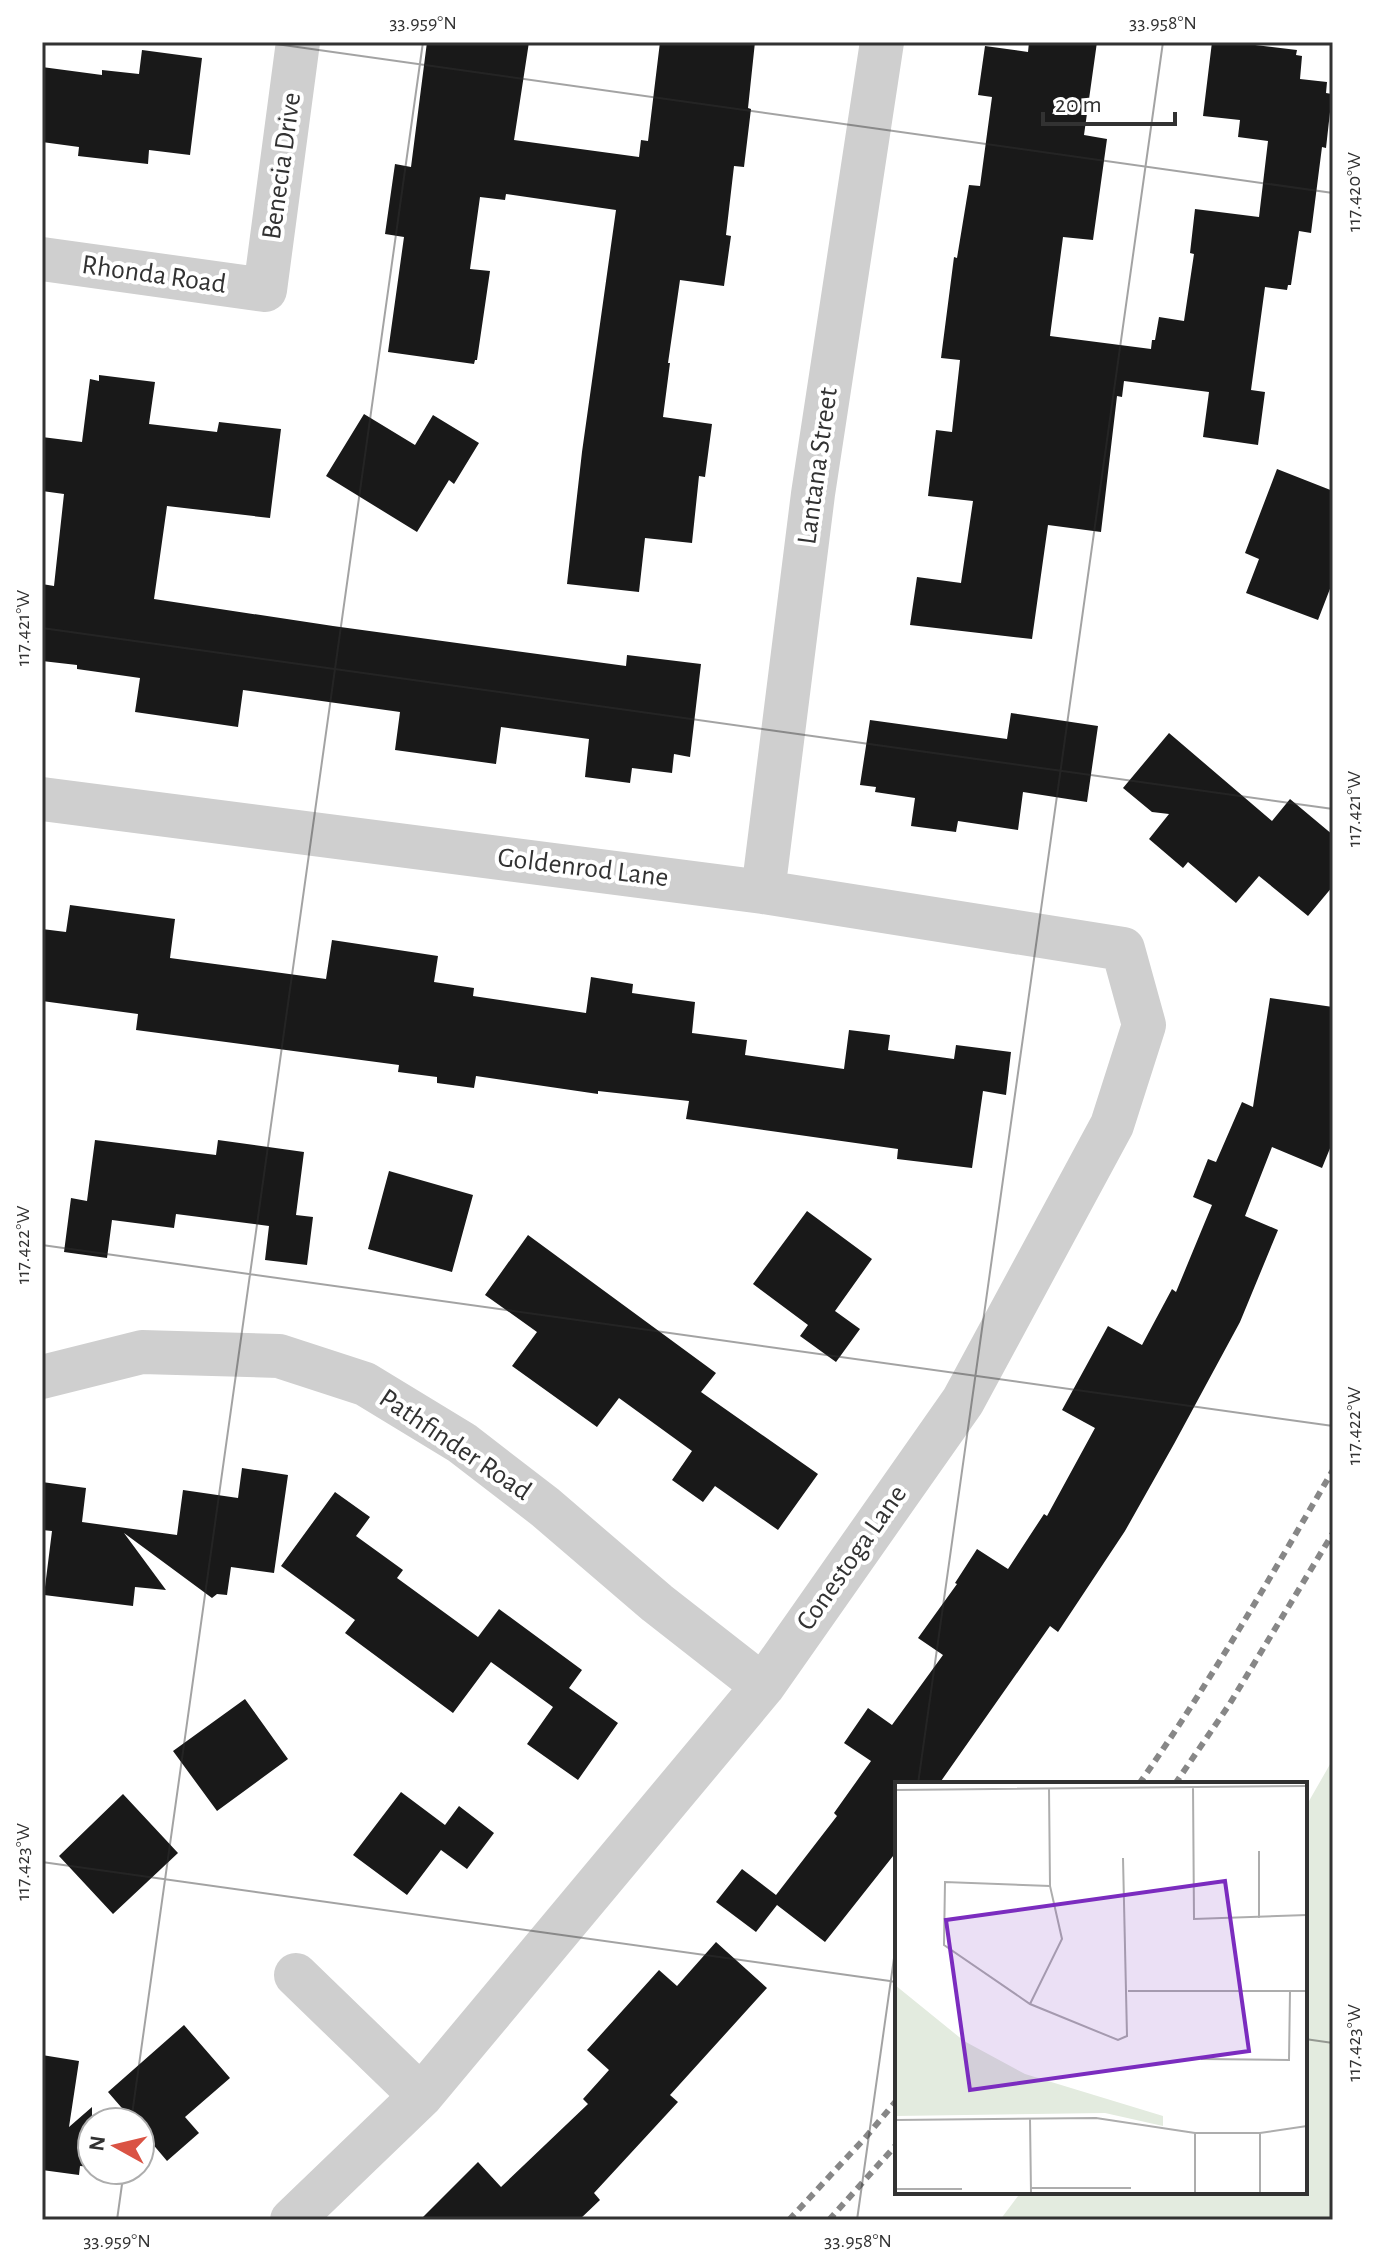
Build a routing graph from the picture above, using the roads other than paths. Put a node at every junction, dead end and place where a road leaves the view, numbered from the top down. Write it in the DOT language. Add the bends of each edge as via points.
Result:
graph roads {
  1 [pos="298,42"];
  2 [pos="882,42"];
  3 [pos="42,259"];
  4 [pos="265,290"];
  5 [pos="42,799"];
  6 [pos="763,892"];
  7 [pos="1123,949"];
  8 [pos="42,1377"];
  9 [pos="763,1686"];
  10 [pos="296,1975"];
  11 [pos="421,2096"];
  12 [pos="292,2220"];
  1 -- 4 [label="street, Benecia Drive"];
  2 -- 6 [label="street, Lantana Street" via="813,494"];
  3 -- 4 [label="street, Rhonda Road"];
  5 -- 6 [label="street, Goldenrod Lane"];
  6 -- 7 [label="street, Goldenrod Lane"];
  7 -- 9 [label="street, Conestoga Lane" via="1144,1025 1112,1125 963,1401"];
  8 -- 9 [label="street, Pathfinder Road" via="142,1352 279,1356 365,1384 462,1443"];
  9 -- 11 [label="street, Conestoga Lane"];
  10 -- 11 [label="street"];
  11 -- 12 [label="street, Conestoga Lane"];
}
